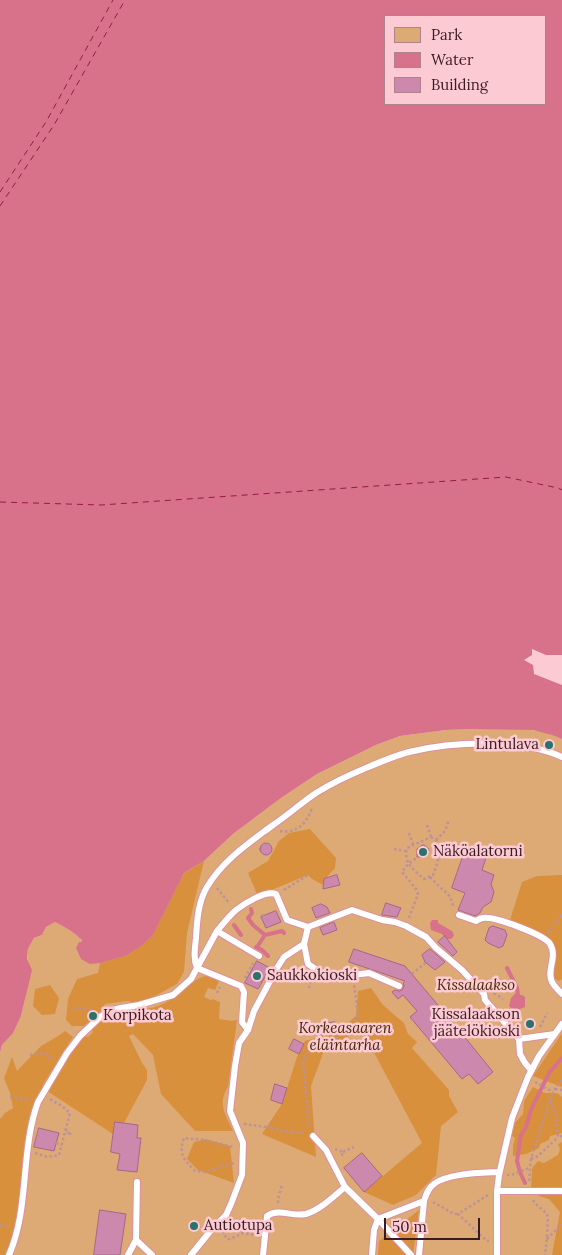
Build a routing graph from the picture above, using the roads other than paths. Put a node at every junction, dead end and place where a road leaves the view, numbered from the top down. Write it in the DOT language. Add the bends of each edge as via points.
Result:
graph roads {
  1 [pos="562,757"];
  2 [pos="459,915"];
  3 [pos="308,927"];
  4 [pos="217,932"];
  5 [pos="304,944"];
  6 [pos="258,955"];
  7 [pos="197,968"];
  8 [pos="399,986"];
  9 [pos="562,994"];
  10 [pos="562,1024"];
  11 [pos="248,1030"];
  12 [pos="555,1034"];
  13 [pos="519,1039"];
  14 [pos="532,1070"];
  15 [pos="313,1136"];
  16 [pos="499,1173"];
  17 [pos="137,1182"];
  18 [pos="345,1187"];
  19 [pos="497,1190"];
  20 [pos="562,1191"];
  21 [pos="424,1199"];
  22 [pos="378,1219"];
  23 [pos="136,1240"];
  24 [pos="9,1255"];
  25 [pos="128,1255"];
  26 [pos="152,1255"];
  27 [pos="191,1255"];
  28 [pos="263,1255"];
  29 [pos="372,1255"];
  30 [pos="411,1255"];
  31 [pos="419,1255"];
  32 [pos="497,1255"];
  1 -- 7 [label="lane" via="517,745 436,747 390,758 314,794 244,846 210,882 200,901 194,962"];
  2 -- 9 [label="lane" via="476,921 483,918 500,921 544,938 553,952 551,981"];
  3 -- 4 [label="lane" via="287,920 276,894 271,892 236,910"];
  3 -- 5 [label="lane"];
  3 -- 13 [label="lane" via="352,910 412,928 426,936 462,970"];
  4 -- 6 [label="lane"];
  4 -- 7 [label="lane"];
  5 -- 8 [label="lane" via="308,964 330,978 369,973"];
  5 -- 11 [label="lane" via="284,957 254,1011"];
  7 -- 11 [label="lane" via="241,986 244,992 242,1022"];
  7 -- 24 [label="lane" via="173,994 106,1013 80,1036 67,1053 35,1110 18,1232"];
  10 -- 12 [label="lane"];
  11 -- 27 [label="lane" via="239,1042 230,1111 243,1143 242,1175 226,1215"];
  12 -- 13 [label="lane"];
  12 -- 14 [label="lane"];
  13 -- 14 [label="lane" via="520,1054"];
  14 -- 16 [label="lane" via="512,1118"];
  15 -- 18 [label="lane" via="326,1150"];
  16 -- 19 [label="lane"];
  16 -- 21 [label="lane" via="462,1175 443,1180 433,1184"];
  17 -- 23 [label="lane"];
  18 -- 22 [label="lane"];
  18 -- 28 [label="lane" via="305,1214 279,1212 267,1216"];
  19 -- 20 [label="lane"];
  19 -- 32 [label="lane"];
  21 -- 22 [label="lane"];
  21 -- 31 [label="lane"];
  22 -- 29 [label="lane"];
  22 -- 30 [label="lane"];
  23 -- 25 [label="lane"];
  23 -- 26 [label="lane"];
}
